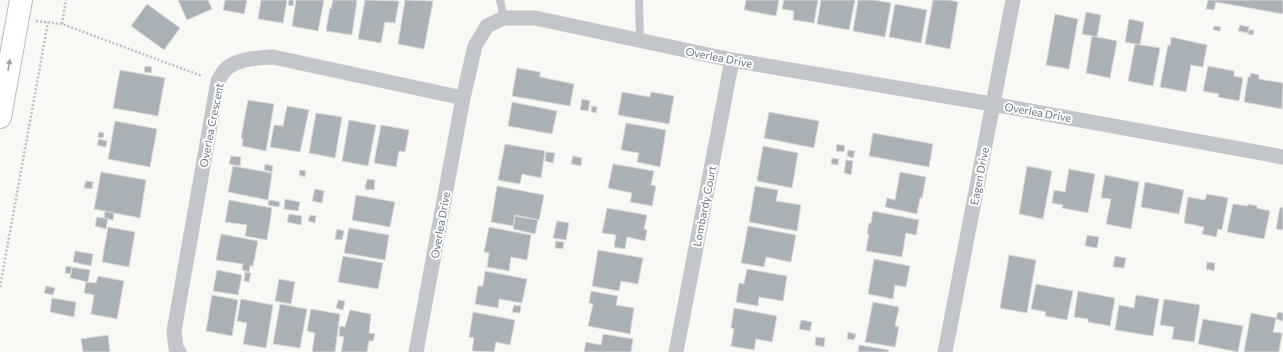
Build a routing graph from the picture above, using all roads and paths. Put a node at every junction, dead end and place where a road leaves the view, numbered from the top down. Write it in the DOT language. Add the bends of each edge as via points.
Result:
graph roads {
  1 [pos="21,0"];
  2 [pos="66,0"];
  3 [pos="500,0"];
  4 [pos="639,0"];
  5 [pos="1013,0"];
  6 [pos="504,18"];
  7 [pos="62,24"];
  8 [pos="640,41"];
  9 [pos="732,60"];
  10 [pos="218,81"];
  11 [pos="463,98"];
  12 [pos="992,104"];
  13 [pos="0,117"];
  14 [pos="1283,157"];
  15 [pos="0,287"];
  16 [pos="949,351"];
  17 [pos="179,352"];
  18 [pos="416,352"];
  19 [pos="676,352"];
  13 -- 1 [label="main road, one-way"];
  2 -- 7 [label="path"];
  3 -- 6 [label="lane"];
  4 -- 8 [label="lane"];
  5 -- 12 [label="street, Eagen Drive"];
  6 -- 8 [label="street, Overlea Drive" via="535,18"];
  6 -- 11 [label="street, Overlea Drive" via="487,26 475,46"];
  7 -- 10 [label="path"];
  7 -- 15 [label="path" via="48,22"];
  8 -- 9 [label="street, Overlea Drive"];
  9 -- 12 [label="street, Overlea Drive"];
  9 -- 19 [label="street, Lombardy Court"];
  10 -- 11 [label="street, Overlea Crescent" via="226,69 238,62 273,57"];
  10 -- 17 [label="street, Overlea Crescent" via="174,331"];
  11 -- 18 [label="street, Overlea Drive"];
  12 -- 14 [label="street, Overlea Drive"];
  12 -- 16 [label="street, Eagen Drive"];
}
